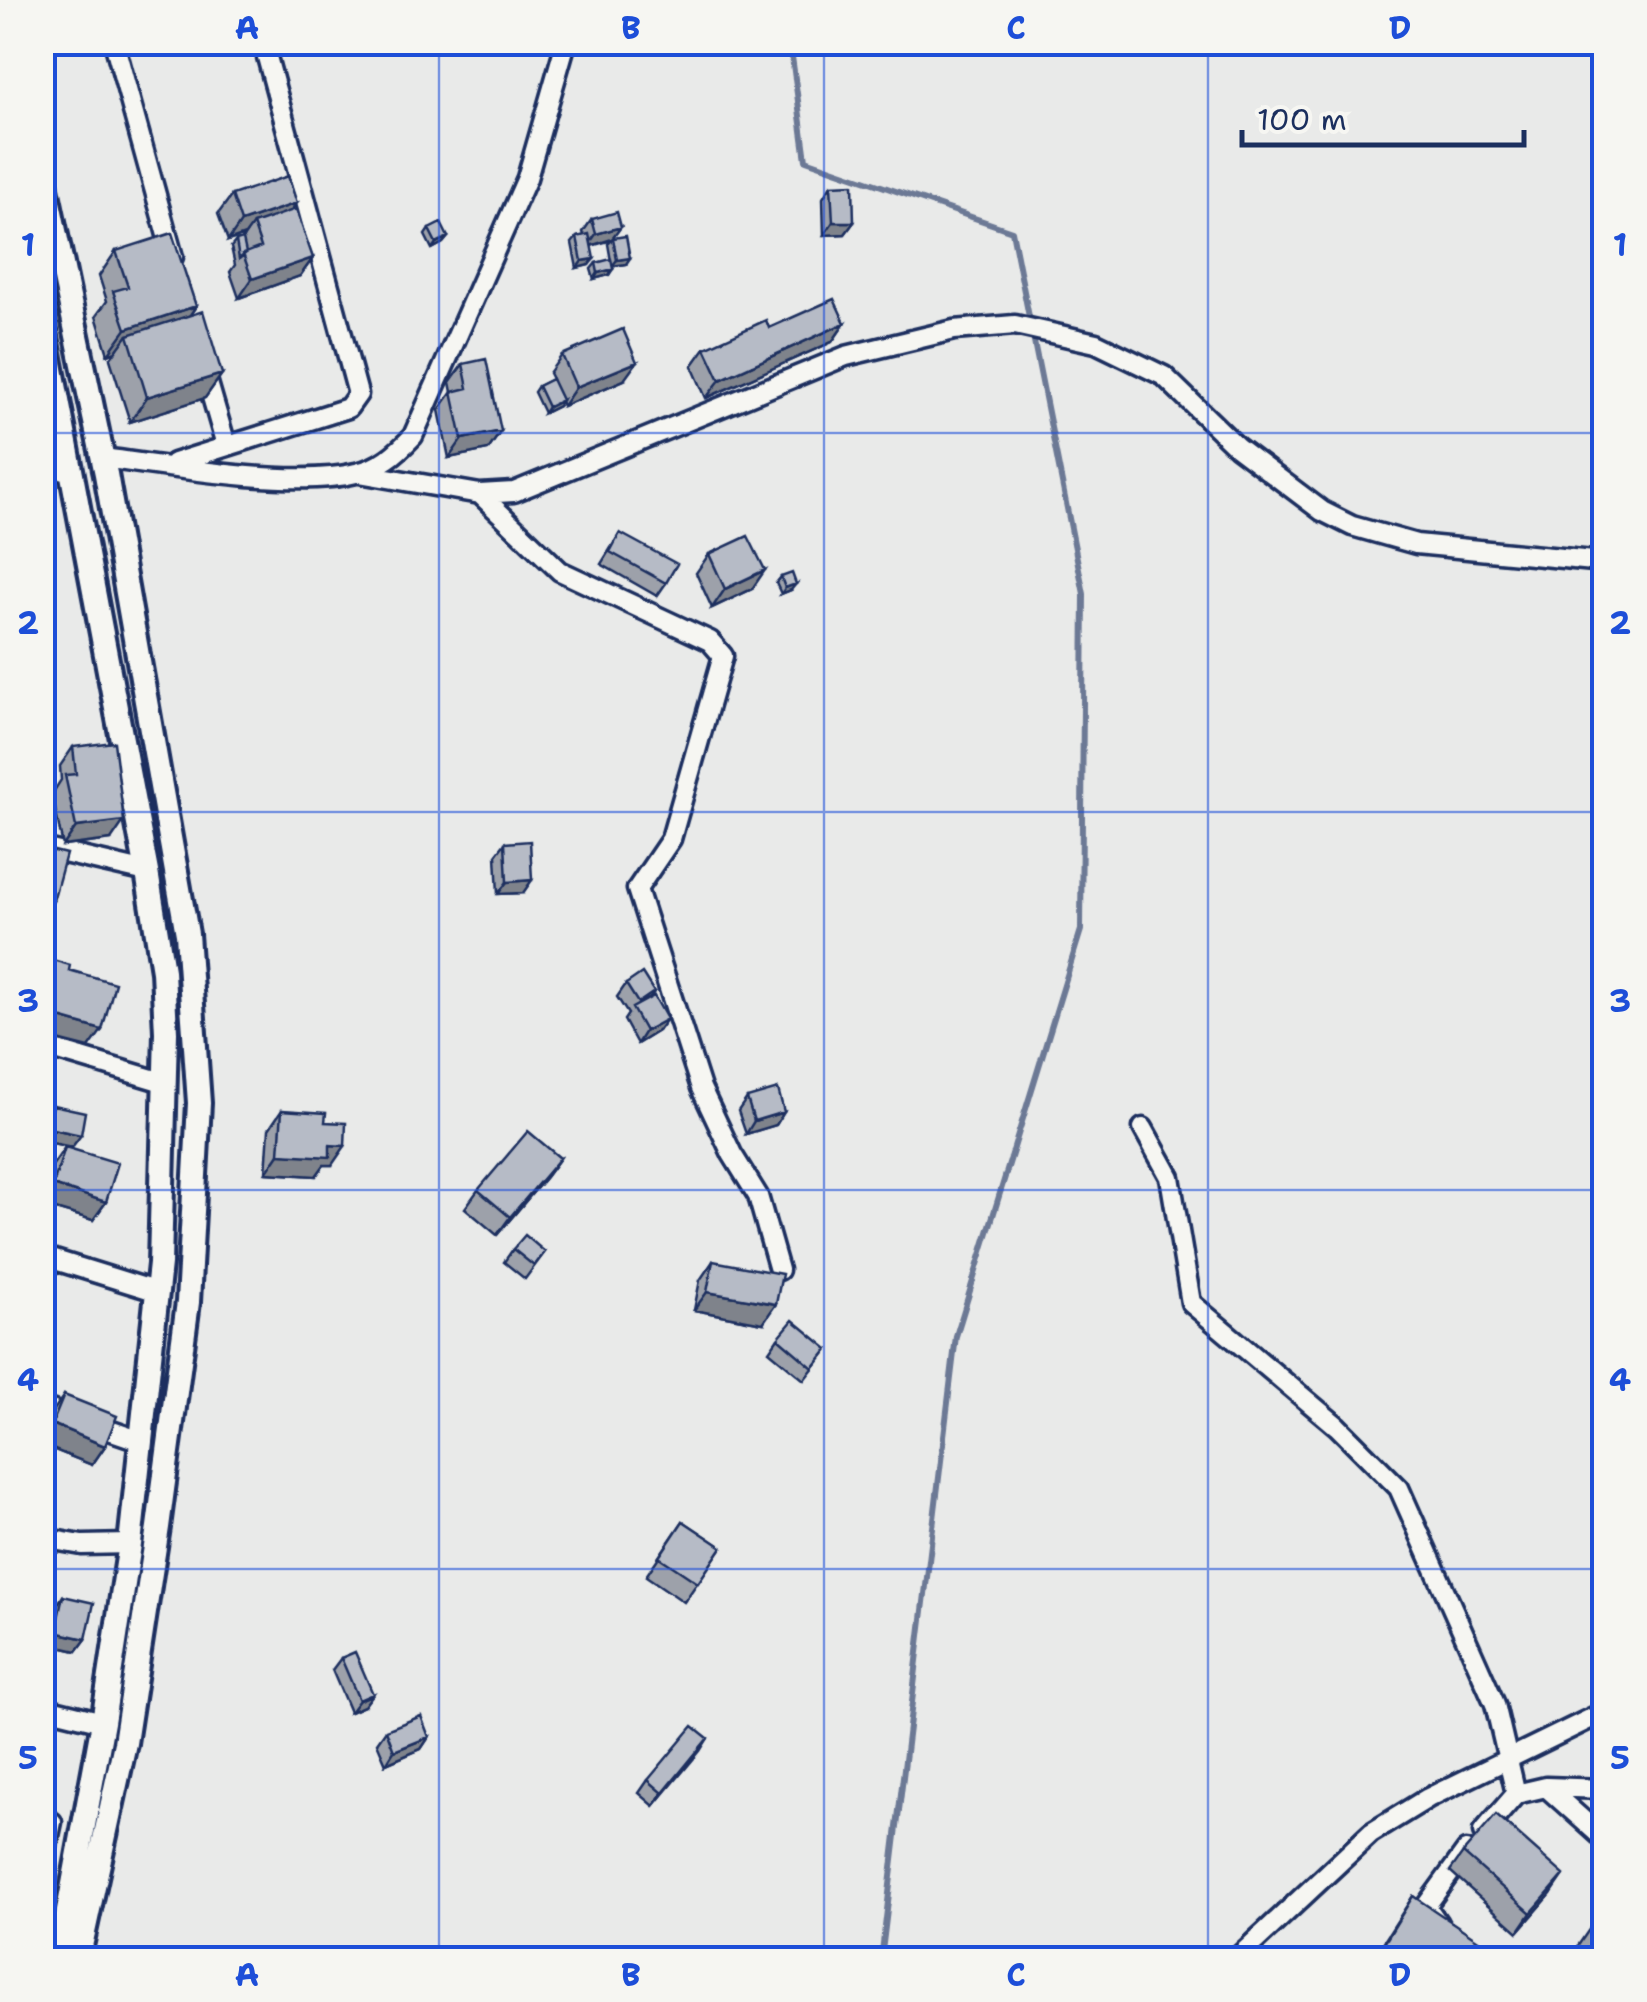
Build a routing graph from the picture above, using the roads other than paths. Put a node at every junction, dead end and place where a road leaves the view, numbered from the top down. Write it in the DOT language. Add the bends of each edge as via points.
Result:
graph roads {
  1 [pos="114,42"];
  2 [pos="263,42"];
  3 [pos="566,42"];
  4 [pos="42,169"];
  5 [pos="178,275"];
  6 [pos="42,316"];
  7 [pos="199,351"];
  8 [pos="66,441"];
  9 [pos="226,445"];
  10 [pos="103,457"];
  11 [pos="42,466"];
  12 [pos="164,466"];
  13 [pos="358,473"];
  14 [pos="74,478"];
  15 [pos="480,494"];
  16 [pos="1604,562"];
  17 [pos="42,848"];
  18 [pos="148,872"];
  19 [pos="42,1046"];
  20 [pos="166,1083"];
  21 [pos="1143,1128"];
  22 [pos="42,1256"];
  23 [pos="190,1262"];
  24 [pos="160,1264"];
  25 [pos="779,1270"];
  26 [pos="158,1296"];
  27 [pos="188,1302"];
  28 [pos="42,1407"];
  29 [pos="141,1441"];
  30 [pos="42,1538"];
  31 [pos="130,1544"];
  32 [pos="42,1708"];
  33 [pos="130,1708"];
  34 [pos="1604,1712"];
  35 [pos="103,1720"];
  36 [pos="125,1743"];
  37 [pos="1510,1759"];
  38 [pos="1546,1787"];
  39 [pos="1604,1789"];
  40 [pos="1516,1794"];
  41 [pos="47,1819"];
  42 [pos="82,1836"];
  43 [pos="1604,1839"];
  44 [pos="42,1869"];
  45 [pos="1459,1940"];
  46 [pos="59,1960"];
  47 [pos="78,1960"];
  48 [pos="1234,1960"];
  1 -- 5 [label="street"];
  2 -- 9 [label="street" via="358,394 348,408"];
  3 -- 13 [label="street" via="528,178 413,436 394,456"];
  4 -- 10 [label="main road"];
  6 -- 8 [label="main road"];
  7 -- 9 [label="street"];
  8 -- 10 [label="main road" via="82,434"];
  8 -- 14 [label="main road"];
  9 -- 12 [label="street"];
  10 -- 12 [label="street"];
  10 -- 14 [label="main road" via="89,484"];
  10 -- 23 [label="main road" via="194,991 199,1103"];
  11 -- 14 [label="street"];
  12 -- 13 [label="street" via="322,479"];
  13 -- 15 [label="street"];
  14 -- 18 [label="main road"];
  15 -- 16 [label="street" via="536,485 846,356 954,330 1014,325 1096,343 1164,376 1237,447 1352,526 1416,544"];
  15 -- 25 [label="street" via="560,571 710,642 723,656 671,840 637,888 702,1088 758,1196"];
  17 -- 18 [label="street"];
  18 -- 20 [label="main road" via="163,971"];
  19 -- 20 [label="street"];
  20 -- 24 [label="main road"];
  21 -- 37 [label="street" via="1170,1176 1188,1298 1399,1488 1466,1633"];
  22 -- 26 [label="street"];
  23 -- 24 [label="main road" via="172,1258"];
  23 -- 27 [label="main road"];
  24 -- 26 [label="main road"];
  26 -- 27 [label="main road" via="169,1304"];
  26 -- 29 [label="main road"];
  27 -- 33 [label="main road"];
  28 -- 29 [label="street"];
  29 -- 31 [label="main road"];
  30 -- 31 [label="street"];
  31 -- 35 [label="main road"];
  32 -- 35 [label="street"];
  33 -- 35 [label="main road"];
  33 -- 36 [label="main road"];
  34 -- 37 [label="street"];
  35 -- 36 [label="main road"];
  35 -- 42 [label="main road"];
  36 -- 47 [label="main road"];
  37 -- 40 [label="street"];
  37 -- 48 [label="street" via="1370,1833"];
  38 -- 39 [label="street"];
  38 -- 40 [label="street"];
  38 -- 43 [label="street"];
  40 -- 45 [label="street" via="1426,1906"];
  41 -- 42 [label="street"];
  41 -- 44 [label="street"];
  42 -- 46 [label="main road"];
}
